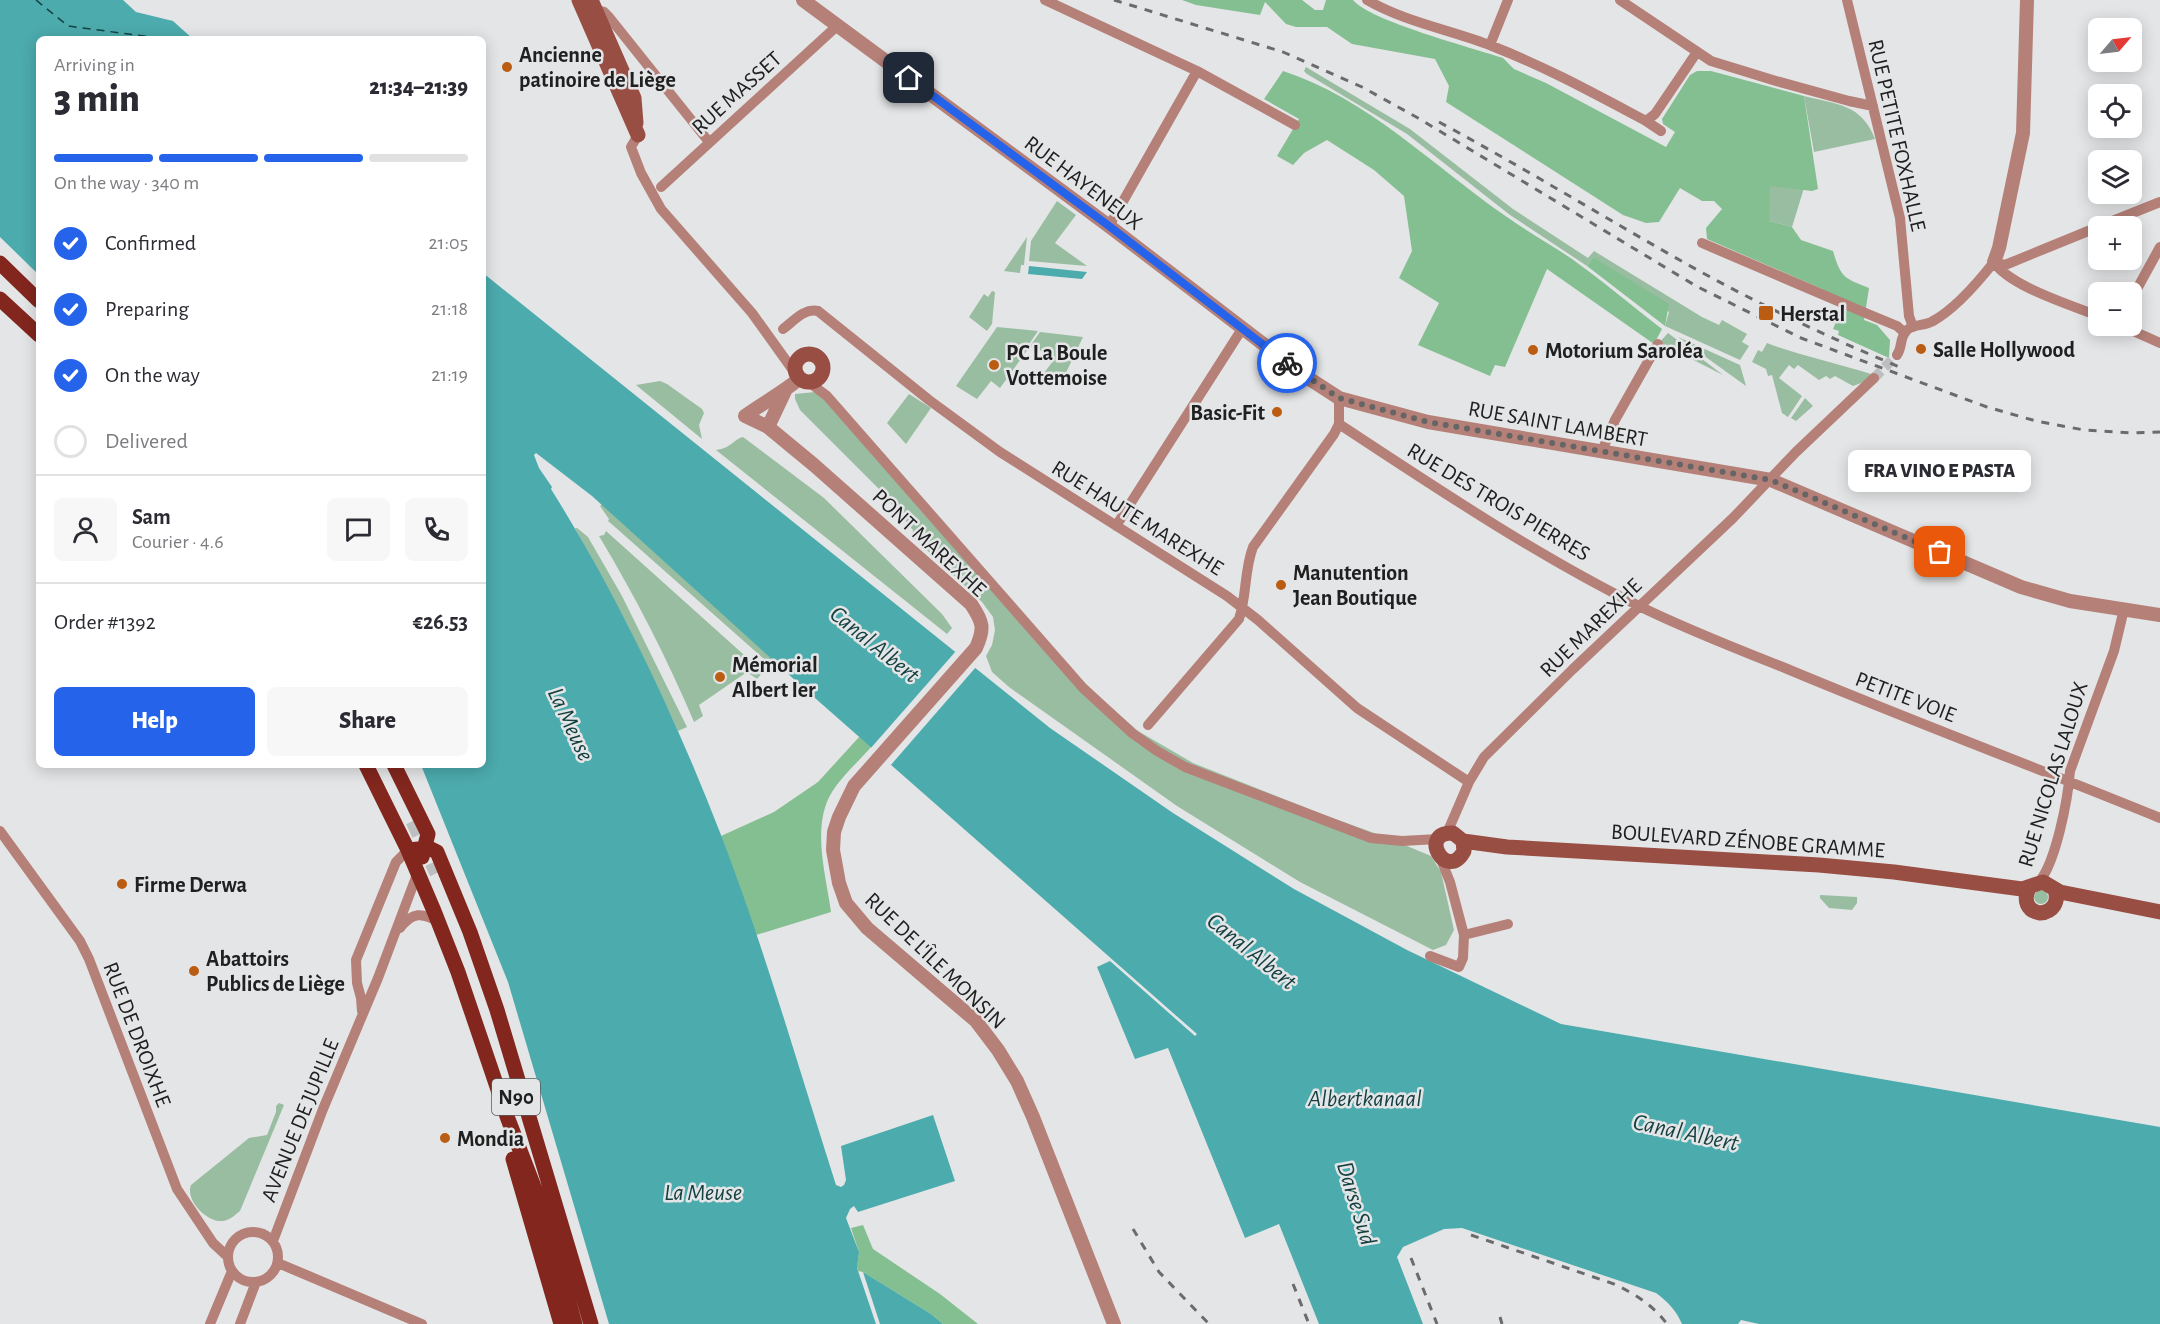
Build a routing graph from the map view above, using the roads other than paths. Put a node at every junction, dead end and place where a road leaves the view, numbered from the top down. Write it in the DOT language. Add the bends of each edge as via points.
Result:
graph roads {
  1 [pos="579,0"];
  2 [pos="803,0"];
  3 [pos="1045,0"];
  4 [pos="1367,0"];
  5 [pos="1508,0"];
  6 [pos="1620,0"];
  7 [pos="1847,0"];
  8 [pos="2028,0"];
  9 [pos="593,5"];
  10 [pos="837,26"];
  11 [pos="1490,45"];
  12 [pos="1697,52"];
  13 [pos="1197,71"];
  14 [pos="1873,106"];
  15 [pos="1646,121"];
  16 [pos="1294,125"];
  17 [pos="1661,131"];
  18 [pos="638,135"];
  19 [pos="709,142"];
  20 [pos="661,187"];
  21 [pos="2160,202"];
  22 [pos="2126,216"];
  23 [pos="1109,226"];
  24 [pos="2088,231"];
  25 [pos="1702,243"];
  26 [pos="2160,247"];
  27 [pos="1995,262"];
  28 [pos="0,263"];
  29 [pos="0,269"];
  30 [pos="2141,282"];
  31 [pos="25,287"];
  32 [pos="0,288"];
  33 [pos="36,298"];
  34 [pos="0,299"];
  35 [pos="2088,312"];
  36 [pos="36,320"];
  37 [pos="1909,325"];
  38 [pos="783,329"];
  39 [pos="1242,329"];
  40 [pos="36,332"];
  41 [pos="2142,335"];
  42 [pos="2160,343"];
  43 [pos="1658,344"];
  44 [pos="1899,352"];
  45 [pos="801,378"];
  46 [pos="1874,378"];
  47 [pos="785,391"];
  48 [pos="1339,398"];
  49 [pos="1339,424"];
  50 [pos="768,427"];
  51 [pos="1602,452"];
  52 [pos="1771,480"];
  53 [pos="1116,526"];
  54 [pos="1640,606"];
  55 [pos="1243,608"];
  56 [pos="2124,609"];
  57 [pos="2160,615"];
  58 [pos="1148,724"];
  59 [pos="877,760"];
  60 [pos="367,768"];
  61 [pos="379,768"];
  62 [pos="386,768"];
  63 [pos="395,768"];
  64 [pos="2069,780"];
  65 [pos="1469,782"];
  66 [pos="2160,818"];
  67 [pos="0,831"];
  68 [pos="1452,837"];
  69 [pos="424,848"];
  70 [pos="408,850"];
  71 [pos="1447,859"];
  72 [pos="428,874"];
  73 [pos="2034,885"];
  74 [pos="2055,890"];
  75 [pos="2160,912"];
  76 [pos="439,922"];
  77 [pos="1508,924"];
  78 [pos="1464,935"];
  79 [pos="393,939"];
  80 [pos="1430,956"];
  81 [pos="362,1015"];
  82 [pos="484,1054"];
  83 [pos="541,1205"];
  84 [pos="273,1241"];
  85 [pos="227,1256"];
  86 [pos="278,1263"];
  87 [pos="232,1271"];
  88 [pos="256,1282"];
  89 [pos="210,1324"];
  90 [pos="240,1324"];
  91 [pos="422,1324"];
  92 [pos="561,1324"];
  93 [pos="575,1324"];
  94 [pos="585,1324"];
  95 [pos="591,1324"];
  96 [pos="1114,1324"];
  1 -- 18 [label="main road"];
  2 -- 10 [label="street, RUE HAYENEUX"];
  3 -- 13 [label="street"];
  4 -- 11 [label="street" via="1384,10"];
  5 -- 11 [label="street"];
  6 -- 12 [label="street"];
  7 -- 14 [label="street, RUE PETITE FOXHALLE"];
  8 -- 27 [label="street" via="2023,133"];
  9 -- 18 [label="main road" via="634,99"];
  9 -- 19 [label="street" via="609,17"];
  10 -- 19 [label="street, RUE MASSET"];
  10 -- 23 [label="street, RUE HAYENEUX"];
  11 -- 15 [label="street" via="1543,67"];
  12 -- 14 [label="street" via="1728,67"];
  12 -- 15 [label="street" via="1655,114"];
  13 -- 16 [label="street"];
  13 -- 23 [label="street"];
  14 -- 37 [label="street, RUE PETITE FOXHALLE" via="1900,218"];
  15 -- 17 [label="street"];
  18 -- 45 [label="street" via="631,147 662,209"];
  19 -- 20 [label="street, RUE MASSET"];
  21 -- 22 [label="street"];
  23 -- 39 [label="street, RUE HAYENEUX"];
  24 -- 27 [label="street" via="2005,265"];
  25 -- 37 [label="street" via="1897,326"];
  26 -- 30 [label="street"];
  27 -- 35 [label="street" via="2014,281"];
  27 -- 37 [label="street" via="1933,322"];
  28 -- 31 [label="main road"];
  29 -- 31 [label="main road"];
  31 -- 33 [label="main road"];
  32 -- 36 [label="main road"];
  34 -- 40 [label="main road"];
  37 -- 44 [label="street, RUE PETITE FOXHALLE"];
  38 -- 53 [label="street, RUE HAUTE MAREXHE" via="802,313 818,311 1000,452"];
  39 -- 48 [label="street, RUE HAYENEUX"];
  39 -- 53 [label="street"];
  41 -- 42 [label="street"];
  43 -- 51 [label="street" via="1614,420"];
  45 -- 47 [label="street"];
  45 -- 68 [label="street" via="827,396 1083,688 1132,733 1185,767 1371,838 1402,841"];
  46 -- 52 [label="street, RUE MAREXHE"];
  47 -- 50 [label="street"];
  47 -- 50 [label="street, PONT MAREXHE" via="745,416"];
  48 -- 49 [label="street"];
  48 -- 51 [label="street, RUE SAINT LAMBERT" via="1428,422"];
  49 -- 54 [label="street, RUE DES TROIS PIERRES" via="1503,531"];
  49 -- 55 [label="street" via="1254,547"];
  50 -- 59 [label="street, PONT MAREXHE" via="971,604 980,618 981,637 974,651"];
  51 -- 52 [label="street, RUE SAINT LAMBERT"];
  52 -- 54 [label="street, RUE MAREXHE"];
  52 -- 56 [label="street, RUE SAINT LAMBERT" via="2021,587 2070,601"];
  53 -- 55 [label="street, RUE HAUTE MAREXHE"];
  54 -- 64 [label="street, PETITE VOIE" via="1881,708"];
  54 -- 65 [label="street, RUE MAREXHE" via="1484,757"];
  55 -- 58 [label="street" via="1239,619"];
  55 -- 65 [label="street, RUE HAUTE MAREXHE" via="1357,708"];
  56 -- 57 [label="street, RUE SAINT LAMBERT"];
  56 -- 64 [label="street, RUE NICOLAS LALOUX" via="2114,651"];
  59 -- 96 [label="street, RUE DE L'ÎLE MONSIN" via="854,786 834,832 833,850 846,903 867,928 975,1021 998,1050 1033,1117"];
  60 -- 70 [label="main road"];
  61 -- 62 [label="main road" via="410,823"];
  63 -- 69 [label="main road" via="426,830"];
  64 -- 66 [label="street, PETITE VOIE"];
  64 -- 73 [label="street, RUE NICOLAS LALOUX" via="2054,849 2046,871"];
  65 -- 68 [label="street, RUE MAREXHE" via="1455,817"];
  67 -- 85 [label="street, RUE DE DROIXHE" via="80,941 177,1189 213,1243"];
  68 -- 71 [label="main road" via="1436,848"];
  68 -- 71 [label="main road" via="1465,846 1462,855"];
  68 -- 73 [label="main road, BOULEVARD ZÉNOBE GRAMME" via="1507,847 1819,865 2022,889"];
  69 -- 70 [label="main road"];
  69 -- 72 [label="main road"];
  69 -- 95 [label="main road, N90" via="437,852 480,961"];
  70 -- 72 [label="main road"];
  70 -- 81 [label="street, AVENUE DE JUPILLE" via="396,862 356,960"];
  71 -- 78 [label="street"];
  72 -- 76 [label="main road"];
  72 -- 79 [label="street, AVENUE DE JUPILLE"];
  72 -- 83 [label="main road, N90" via="475,992"];
  72 -- 94 [label="main road, N90" via="481,987"];
  73 -- 74 [label="main road, BOULEVARD ZÉNOBE GRAMME" via="2049,884"];
  73 -- 74 [label="main road" via="2025,896 2031,910 2040,913 2052,909"];
  74 -- 75 [label="main road, BOULEVARD ZÉNOBE GRAMME"];
  76 -- 79 [label="street, AVENUE DE JUPILLE" via="411,916"];
  76 -- 82 [label="main road"];
  77 -- 78 [label="street"];
  78 -- 80 [label="street" via="1459,967"];
  79 -- 81 [label="street, AVENUE DE JUPILLE"];
  81 -- 84 [label="street, AVENUE DE JUPILLE"];
  82 -- 83 [label="main road"];
  82 -- 92 [label="main road, N90"];
  83 -- 93 [label="main road, N90"];
  84 -- 85 [label="street" via="261,1232 245,1232 232,1241"];
  84 -- 86 [label="street"];
  85 -- 87 [label="street"];
  86 -- 88 [label="street" via="270,1276"];
  86 -- 91 [label="street"];
  87 -- 88 [label="street" via="242,1280"];
  87 -- 89 [label="street"];
  88 -- 90 [label="street"];
}
